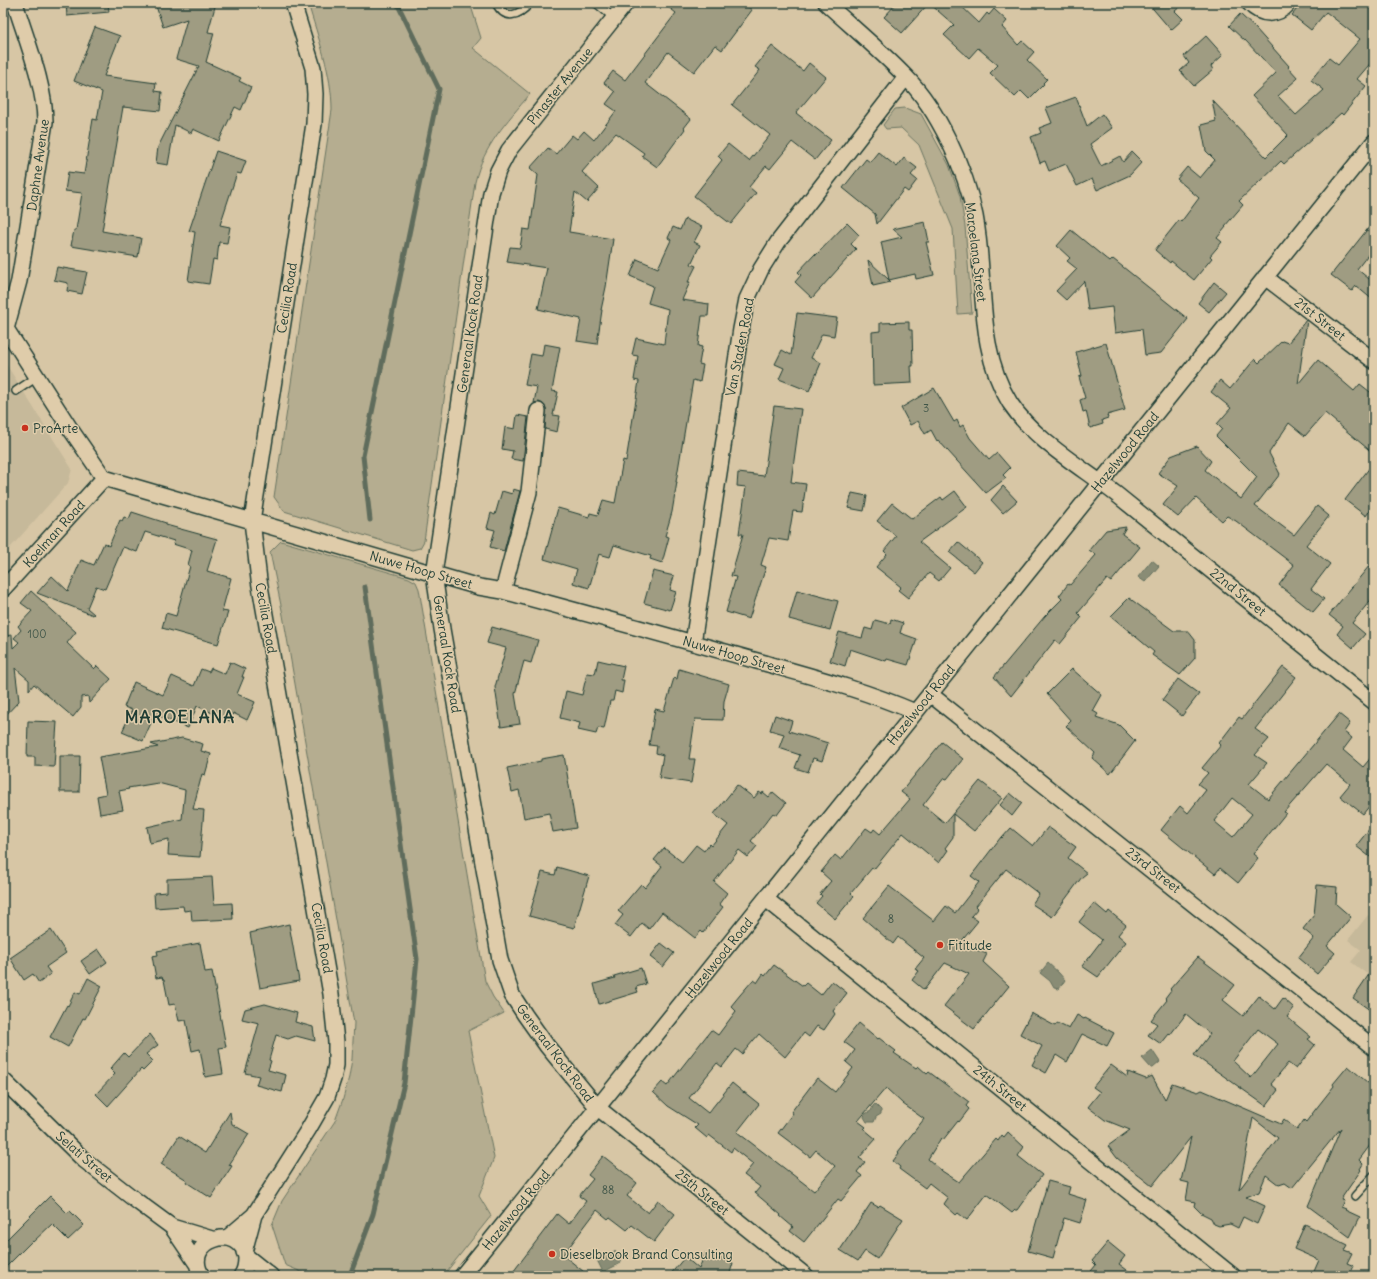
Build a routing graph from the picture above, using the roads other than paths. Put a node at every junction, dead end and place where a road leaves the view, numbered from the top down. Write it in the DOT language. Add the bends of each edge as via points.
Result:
graph roads {
  1 [pos="15,3"];
  2 [pos="293,3"];
  3 [pos="496,3"];
  4 [pos="530,3"];
  5 [pos="596,3"];
  6 [pos="626,3"];
  7 [pos="826,3"];
  8 [pos="1249,3"];
  9 [pos="1289,3"];
  10 [pos="614,18"];
  11 [pos="906,77"];
  12 [pos="1374,142"];
  13 [pos="498,171"];
  14 [pos="1265,277"];
  15 [pos="5,327"];
  16 [pos="1374,361"];
  17 [pos="37,377"];
  18 [pos="16,391"];
  19 [pos="538,410"];
  20 [pos="104,478"];
  21 [pos="1101,482"];
  22 [pos="252,522"];
  23 [pos="434,574"];
  24 [pos="3,589"];
  25 [pos="503,592"];
  26 [pos="693,642"];
  27 [pos="930,694"];
  28 [pos="1374,702"];
  29 [pos="915,712"];
  30 [pos="766,899"];
  31 [pos="1374,1048"];
  32 [pos="3,1080"];
  33 [pos="598,1108"];
  34 [pos="1374,1175"];
  35 [pos="1355,1196"];
  36 [pos="254,1215"];
  37 [pos="172,1227"];
  38 [pos="220,1239"];
  39 [pos="245,1254"];
  40 [pos="199,1272"];
  41 [pos="467,1273"];
  42 [pos="241,1276"];
  43 [pos="271,1276"];
  44 [pos="806,1276"];
  45 [pos="1233,1276"];
  1 -- 15 [label="street, Daphne Avenue" via="41,87 45,122 19,281"];
  2 -- 22 [label="street, Cecilia Road" via="313,68 316,94 314,124"];
  3 -- 4 [label="lane" via="499,9 509,15 520,13"];
  5 -- 10 [label="lane"];
  6 -- 10 [label="street, Pinaster Avenue"];
  7 -- 11 [label="street, Maroelana Street"];
  8 -- 9 [label="street" via="1259,11 1271,14 1281,11"];
  10 -- 13 [label="street, Pinaster Avenue" via="509,150"];
  11 -- 21 [label="street, Maroelana Street" via="931,109 966,182 975,217 988,338 1000,383 1023,421"];
  11 -- 26 [label="street, Van Staden Road" via="778,242 747,299"];
  12 -- 14 [label="street, Hazelwood Road"];
  13 -- 23 [label="street, Generaal Kock Road" via="491,193"];
  14 -- 16 [label="street, 21st Street"];
  14 -- 21 [label="street, Hazelwood Road"];
  15 -- 17 [label="street"];
  17 -- 18 [label="lane"];
  17 -- 20 [label="street"];
  19 -- 25 [label="street" via="529,492"];
  20 -- 22 [label="street, Nuwe Hoop Street"];
  20 -- 24 [label="street, Koelman Road"];
  21 -- 27 [label="street, Hazelwood Road"];
  21 -- 28 [label="street, 22nd Street"];
  22 -- 23 [label="street, Nuwe Hoop Street"];
  22 -- 36 [label="street, Cecilia Road" via="259,580 331,994 336,1042 336,1065 327,1097"];
  23 -- 25 [label="street, Nuwe Hoop Street"];
  23 -- 33 [label="street, Generaal Kock Road" via="500,960 512,995 524,1015"];
  25 -- 26 [label="street, Nuwe Hoop Street"];
  26 -- 29 [label="street, Nuwe Hoop Street" via="844,686"];
  27 -- 29 [label="street, Hazelwood Road"];
  27 -- 31 [label="street, 23rd Street"];
  29 -- 30 [label="street, Hazelwood Road"];
  30 -- 33 [label="street, Hazelwood Road"];
  30 -- 45 [label="street, 24th Street"];
  32 -- 37 [label="street, Selati Street" via="84,1160"];
  33 -- 41 [label="street, Hazelwood Road"];
  33 -- 44 [label="street, 25th Street"];
  34 -- 35 [label="lane"];
  36 -- 38 [label="street, Cecilia Road"];
  36 -- 39 [label="street, Cecilia Road"];
  37 -- 38 [label="street, Selati Street"];
  37 -- 40 [label="street, Selati Street"];
  38 -- 39 [label="street, Selati Street" via="234,1241"];
  38 -- 40 [label="street, Cecilia Road" via="206,1244 201,1250 198,1256"];
  39 -- 42 [label="street, Cecilia Road" via="246,1265"];
  39 -- 43 [label="street"];
}
